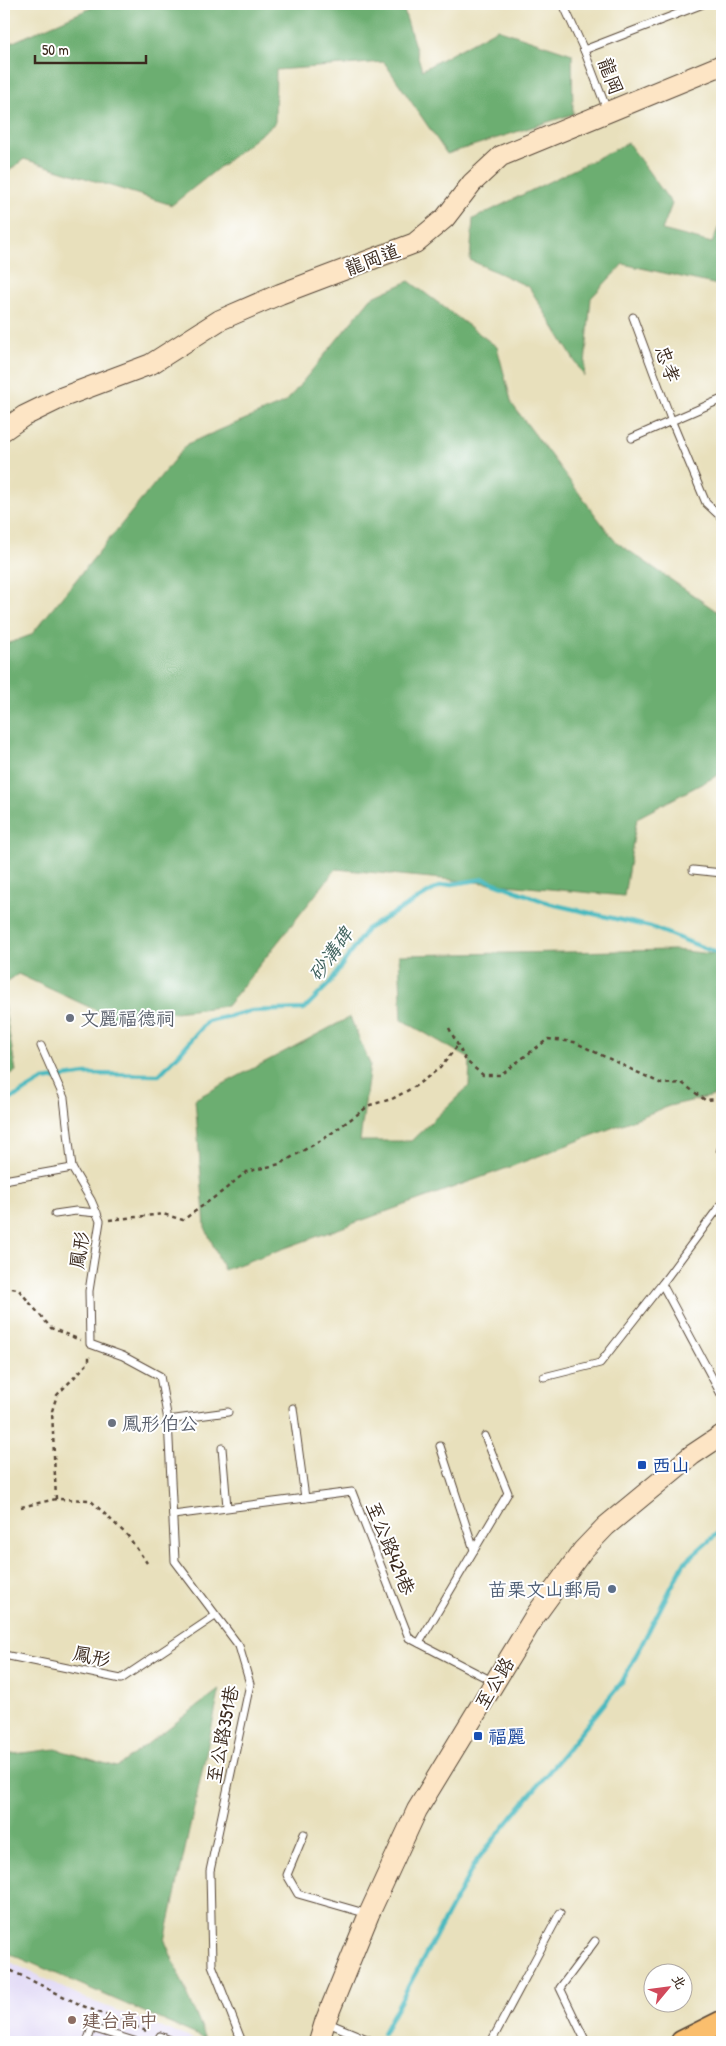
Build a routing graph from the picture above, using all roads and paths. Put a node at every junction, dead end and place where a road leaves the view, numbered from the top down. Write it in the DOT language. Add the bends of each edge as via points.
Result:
graph roads {
  1 [pos="563,4"];
  2 [pos="703,4"];
  3 [pos="584,50"];
  4 [pos="722,65"];
  5 [pos="608,113"];
  6 [pos="633,317"];
  7 [pos="722,399"];
  8 [pos="672,422"];
  9 [pos="4,430"];
  10 [pos="632,438"];
  11 [pos="722,518"];
  12 [pos="693,870"];
  13 [pos="722,873"];
  14 [pos="449,1028"];
  15 [pos="458,1045"];
  16 [pos="41,1046"];
  17 [pos="722,1099"];
  18 [pos="722,1132"];
  19 [pos="722,1156"];
  20 [pos="72,1168"];
  21 [pos="4,1180"];
  22 [pos="722,1202"];
  23 [pos="97,1213"];
  24 [pos="55,1214"];
  25 [pos="100,1221"];
  26 [pos="662,1284"];
  27 [pos="4,1287"];
  28 [pos="90,1344"];
  29 [pos="544,1377"];
  30 [pos="722,1396"];
  31 [pos="293,1408"];
  32 [pos="228,1412"];
  33 [pos="168,1420"];
  34 [pos="722,1435"];
  35 [pos="486,1436"];
  36 [pos="440,1446"];
  37 [pos="222,1448"];
  38 [pos="305,1498"];
  39 [pos="56,1499"];
  40 [pos="21,1507"];
  41 [pos="227,1507"];
  42 [pos="173,1515"];
  43 [pos="474,1550"];
  44 [pos="147,1563"];
  45 [pos="215,1616"];
  46 [pos="419,1643"];
  47 [pos="4,1655"];
  48 [pos="494,1682"];
  49 [pos="304,1834"];
  50 [pos="560,1913"];
  51 [pos="368,1914"];
  52 [pos="595,1941"];
  53 [pos="4,1967"];
  54 [pos="325,2022"];
  55 [pos="722,2022"];
  56 [pos="159,2039"];
  57 [pos="87,2042"];
  58 [pos="137,2042"];
  59 [pos="175,2042"];
  60 [pos="242,2042"];
  61 [pos="319,2042"];
  62 [pos="374,2042"];
  63 [pos="491,2042"];
  64 [pos="586,2042"];
  65 [pos="682,2042"];
  1 -- 3 [label="lane, 龍岡"];
  2 -- 3 [label="lane, 龍岡"];
  3 -- 5 [label="lane, 龍岡"];
  4 -- 5 [label="street, 龍岡道"];
  5 -- 9 [label="street, 龍岡道" via="501,156 472,183 445,218 415,243 220,320 151,364 63,397"];
  6 -- 8 [label="lane, 忠孝"];
  7 -- 8 [label="lane"];
  8 -- 10 [label="lane"];
  8 -- 11 [label="lane, 忠孝" via="706,503"];
  12 -- 13 [label="lane"];
  14 -- 15 [label="path"];
  15 -- 17 [label="path" via="466,1061 483,1075 500,1075 548,1039 574,1042 662,1084 682,1083 705,1100"];
  15 -- 25 [label="path" via="440,1068 414,1087 392,1099 370,1105 325,1138 280,1164 246,1172 183,1220 163,1214"];
  16 -- 20 [label="lane, 鳳形" via="64,1098"];
  18 -- 19 [label="path" via="717,1151"];
  20 -- 21 [label="lane"];
  20 -- 23 [label="lane, 鳳形"];
  22 -- 26 [label="lane"];
  23 -- 24 [label="lane"];
  23 -- 25 [label="lane, 鳳形"];
  25 -- 28 [label="lane, 鳳形" via="89,1291"];
  26 -- 29 [label="lane" via="600,1363"];
  26 -- 30 [label="lane"];
  27 -- 28 [label="path" via="18,1289 51,1328"];
  28 -- 33 [label="lane, 至公路351巷" via="123,1356 160,1376"];
  28 -- 39 [label="path" via="89,1362 56,1395 52,1411"];
  31 -- 38 [label="lane"];
  32 -- 33 [label="lane"];
  33 -- 42 [label="lane, 至公路351巷"];
  34 -- 48 [label="street, 至公路" via="692,1455 606,1526 583,1550 535,1616"];
  35 -- 43 [label="lane" via="508,1493"];
  36 -- 43 [label="lane"];
  37 -- 41 [label="lane"];
  38 -- 41 [label="lane, 至公路429巷"];
  38 -- 46 [label="lane, 至公路429巷" via="352,1492 409,1638"];
  39 -- 40 [label="path"];
  39 -- 44 [label="path" via="90,1500 128,1536"];
  41 -- 42 [label="lane, 至公路429巷"];
  42 -- 45 [label="lane, 至公路351巷" via="175,1560"];
  43 -- 46 [label="lane"];
  45 -- 47 [label="lane, 鳳形" via="121,1679"];
  45 -- 60 [label="lane, 至公路351巷" via="239,1646 250,1684 210,1871 212,1965"];
  46 -- 48 [label="lane, 至公路429巷"];
  48 -- 51 [label="street, 至公路" via="417,1810"];
  49 -- 51 [label="lane" via="288,1875 298,1894"];
  50 -- 63 [label="lane"];
  51 -- 54 [label="street, 至公路"];
  52 -- 64 [label="lane" via="560,1988"];
  53 -- 56 [label="path"];
  54 -- 61 [label="street, 至公路"];
  54 -- 62 [label="lane"];
  55 -- 65 [label="main road"];
  56 -- 59 [label="lane"];
  57 -- 58 [label="lane" via="92,2028"];
}
